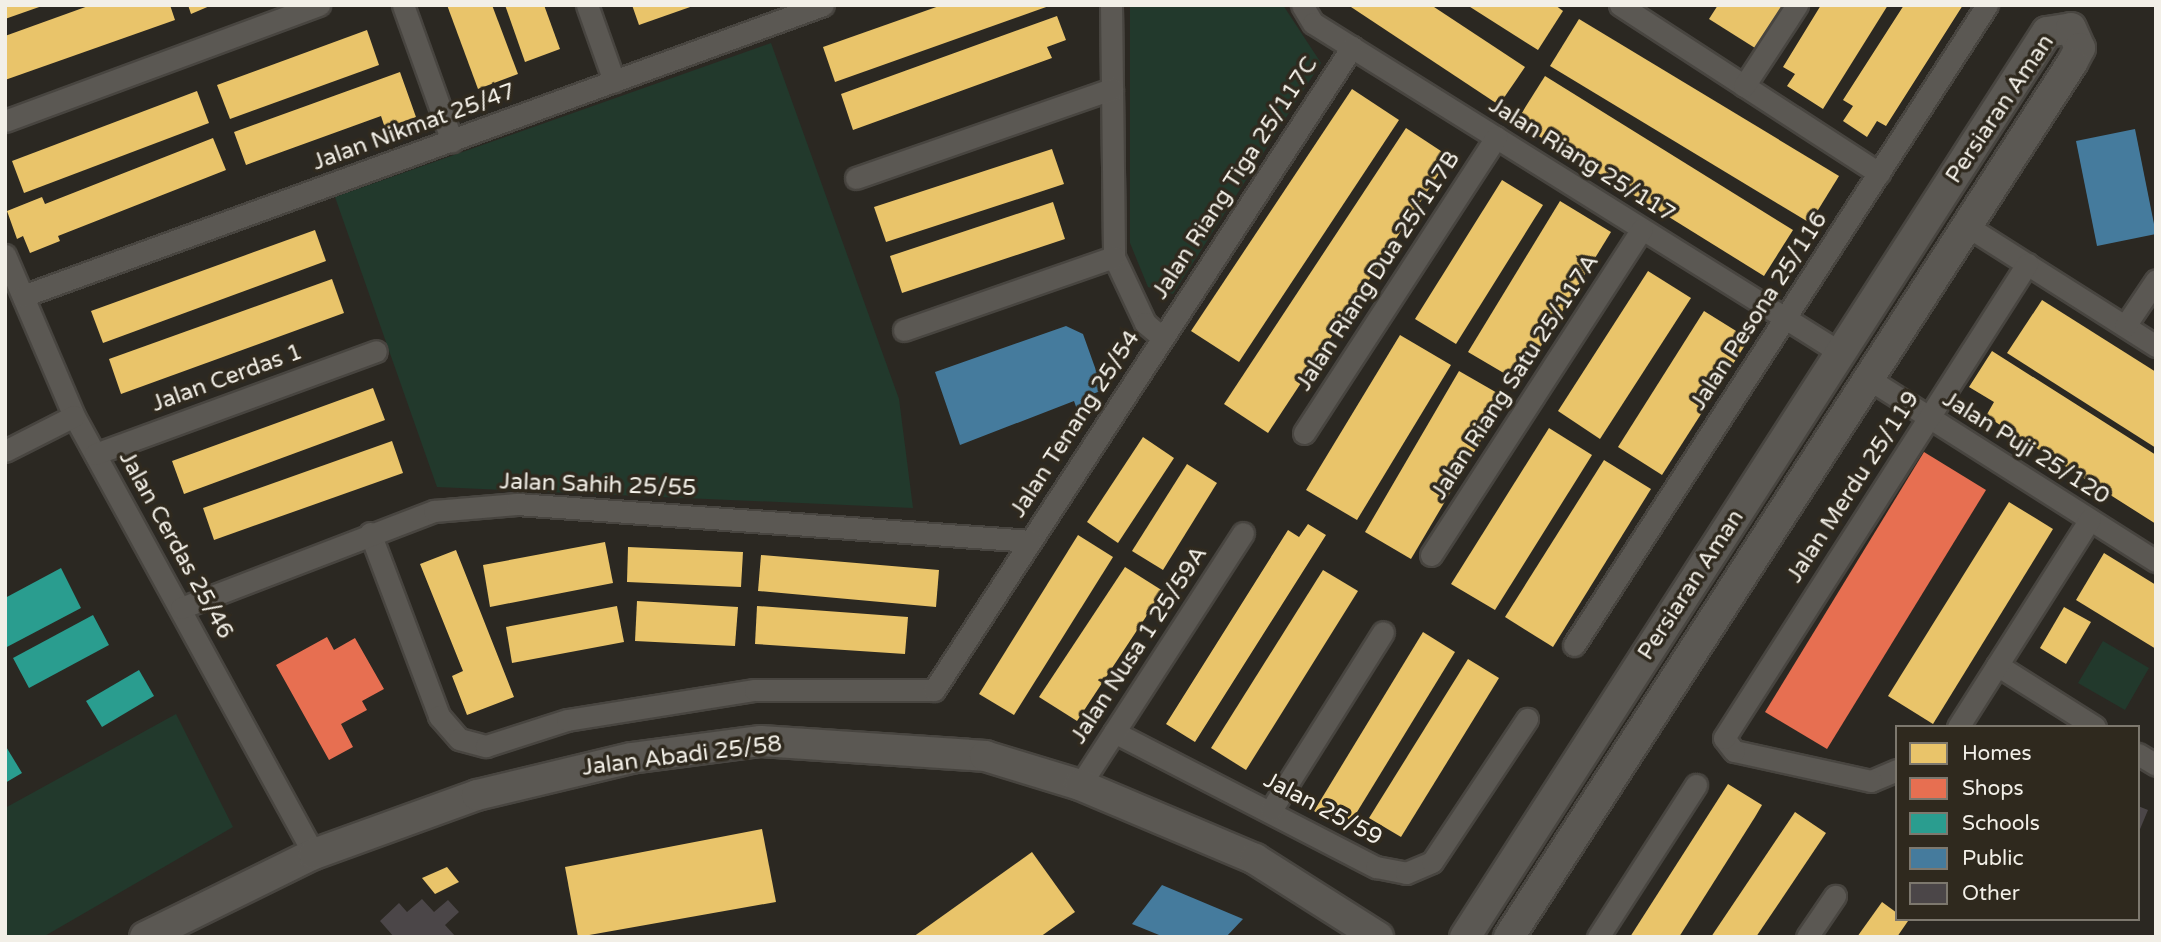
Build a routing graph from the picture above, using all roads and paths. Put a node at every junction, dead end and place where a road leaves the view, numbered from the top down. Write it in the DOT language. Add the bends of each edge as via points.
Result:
graph roads {
  1 [pos="319,5"];
  2 [pos="402,5"];
  3 [pos="587,5"];
  4 [pos="823,5"];
  5 [pos="1111,5"];
  6 [pos="1302,5"];
  7 [pos="1620,5"];
  8 [pos="1797,5"];
  9 [pos="1987,5"];
  10 [pos="1352,47"];
  11 [pos="614,81"];
  12 [pos="1744,86"];
  13 [pos="1112,89"];
  14 [pos="5,121"];
  15 [pos="1496,137"];
  16 [pos="452,141"];
  17 [pos="1879,173"];
  18 [pos="856,178"];
  19 [pos="1967,226"];
  20 [pos="1642,229"];
  21 [pos="5,255"];
  22 [pos="1114,257"];
  23 [pos="2027,264"];
  24 [pos="2156,280"];
  25 [pos="23,296"];
  26 [pos="1786,318"];
  27 [pos="2125,326"];
  28 [pos="904,330"];
  29 [pos="1163,338"];
  30 [pos="2156,346"];
  31 [pos="376,351"];
  32 [pos="1841,353"];
  33 [pos="1869,379"];
  34 [pos="74,416"];
  35 [pos="1929,417"];
  36 [pos="1304,433"];
  37 [pos="5,451"];
  38 [pos="95,454"];
  39 [pos="2090,519"];
  40 [pos="370,533"];
  41 [pos="1242,533"];
  42 [pos="1031,541"];
  43 [pos="1720,541"];
  44 [pos="1431,555"];
  45 [pos="1752,560"];
  46 [pos="2156,561"];
  47 [pos="181,608"];
  48 [pos="1384,632"];
  49 [pos="1574,645"];
  50 [pos="1997,665"];
  51 [pos="1527,719"];
  52 [pos="1959,725"];
  53 [pos="2092,725"];
  54 [pos="1114,732"];
  55 [pos="2140,755"];
  56 [pos="2156,765"];
  57 [pos="1895,771"];
  58 [pos="1080,785"];
  59 [pos="1696,785"];
  60 [pos="1272,810"];
  61 [pos="314,854"];
  62 [pos="1538,892"];
  63 [pos="1835,896"];
  64 [pos="164,932"];
  65 [pos="1378,937"];
  66 [pos="1465,937"];
  67 [pos="1509,937"];
  68 [pos="1527,937"];
  69 [pos="1598,937"];
  70 [pos="1807,937"];
  1 -- 14 [label="street"];
  2 -- 16 [label="street"];
  3 -- 11 [label="street"];
  4 -- 11 [label="street, Jalan Nikmat 25/47"];
  5 -- 13 [label="street, Jalan Tenang 25/54"];
  6 -- 10 [label="street, Jalan Riang 25/117" via="1313,23"];
  7 -- 12 [label="street"];
  8 -- 12 [label="street"];
  9 -- 17 [label="street, Jalan Pesona 25/116"];
  10 -- 15 [label="street, Jalan Riang 25/117"];
  10 -- 29 [label="street, Jalan Riang Tiga 25/117C"];
  11 -- 16 [label="street, Jalan Nikmat 25/47"];
  12 -- 17 [label="street"];
  13 -- 18 [label="street"];
  13 -- 22 [label="street, Jalan Tenang 25/54"];
  15 -- 20 [label="street, Jalan Riang 25/117"];
  15 -- 36 [label="street, Jalan Riang Dua 25/117B"];
  16 -- 25 [label="street, Jalan Nikmat 25/47"];
  17 -- 26 [label="street, Jalan Pesona 25/116"];
  19 -- 23 [label="street"];
  19 -- 32 [label="street, Persiaran Aman" via="2080,48 2071,28 2047,33"];
  19 -- 33 [label="street, Persiaran Aman"];
  20 -- 26 [label="street, Jalan Riang 25/117"];
  20 -- 44 [label="street, Jalan Riang Satu 25/117A"];
  21 -- 25 [label="street, Jalan Cerdas 25/46"];
  22 -- 28 [label="street"];
  22 -- 29 [label="street, Jalan Tenang 25/54" via="1145,323"];
  23 -- 27 [label="street"];
  23 -- 35 [label="street, Jalan Merdu 25/119"];
  24 -- 27 [label="street"];
  25 -- 34 [label="street, Jalan Cerdas 25/46"];
  26 -- 32 [label="street, Jalan Riang 25/117"];
  26 -- 49 [label="street, Jalan Pesona 25/116"];
  27 -- 30 [label="street"];
  29 -- 42 [label="street, Jalan Tenang 25/54"];
  31 -- 38 [label="street, Jalan Cerdas 1"];
  32 -- 43 [label="street, Persiaran Aman"];
  33 -- 35 [label="street, Jalan Puji 25/120"];
  33 -- 45 [label="street, Persiaran Aman"];
  34 -- 37 [label="street"];
  34 -- 38 [label="street, Jalan Cerdas 25/46"];
  35 -- 39 [label="street, Jalan Puji 25/120"];
  35 -- 57 [label="street, Jalan Merdu 25/119" via="1724,738 1734,751 1871,781"];
  38 -- 47 [label="street, Jalan Cerdas 25/46"];
  39 -- 46 [label="street, Jalan Puji 25/120"];
  39 -- 50 [label="street"];
  40 -- 42 [label="street, Jalan Sahih 25/55" via="434,511 517,504"];
  40 -- 42 [label="street, Jalan Tenang 25/54" via="439,716 460,739 486,746 567,720 755,690 934,690"];
  40 -- 47 [label="street, Jalan Sahih 25/55"];
  41 -- 54 [label="street, Jalan Nusa 1 25/59A"];
  43 -- 45 [label="street"];
  43 -- 66 [label="street, Persiaran Aman"];
  45 -- 62 [label="street, Persiaran Aman"];
  47 -- 61 [label="street, Jalan Cerdas 25/46"];
  48 -- 60 [label="street"];
  50 -- 52 [label="street"];
  50 -- 53 [label="street"];
  51 -- 60 [label="street, Jalan 25/59" via="1432,862 1406,873 1376,867"];
  54 -- 58 [label="street, Jalan Nusa 1 25/59A"];
  54 -- 60 [label="street, Jalan 25/59"];
  55 -- 56 [label="street"];
  58 -- 61 [label="street, Jalan Abadi 25/58" via="985,756 761,741 534,778"];
  58 -- 65 [label="street, Jalan Abadi 25/58" via="1255,859"];
  59 -- 69 [label="street"];
  61 -- 64 [label="street, Jalan Abadi 25/58"];
  62 -- 67 [label="street, Persiaran Aman"];
  62 -- 68 [label="street"];
  63 -- 70 [label="street"];
}
